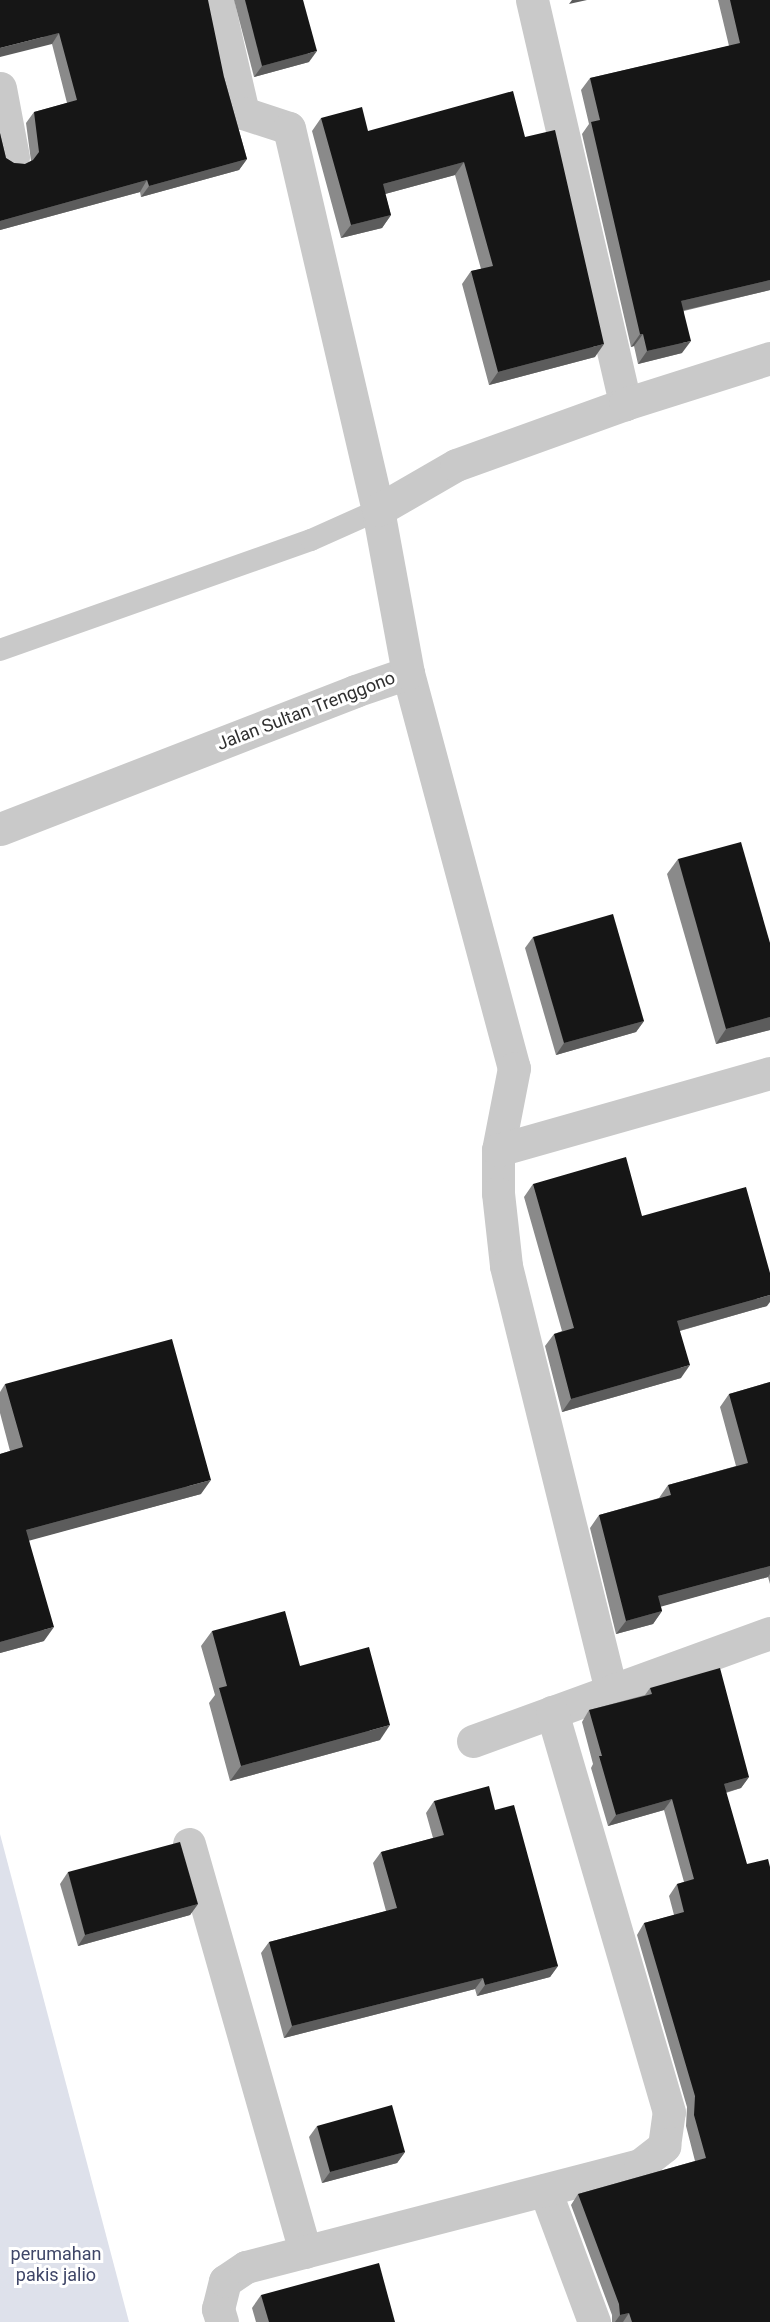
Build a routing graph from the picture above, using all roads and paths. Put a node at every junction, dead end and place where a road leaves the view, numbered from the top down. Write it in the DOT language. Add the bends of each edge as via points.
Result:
graph roads {
  1 [pos="217,0"];
  2 [pos="532,0"];
  3 [pos="1,100"];
  4 [pos="13,157"];
  5 [pos="770,358"];
  6 [pos="625,404"];
  7 [pos="378,510"];
  8 [pos="0,650"];
  9 [pos="408,673"];
  10 [pos="0,829"];
  11 [pos="770,1073"];
  12 [pos="498,1150"];
  13 [pos="769,1636"];
  14 [pos="611,1691"];
  15 [pos="552,1712"];
  16 [pos="473,1740"];
  17 [pos="189,1844"];
  18 [pos="545,2190"];
  19 [pos="305,2252"];
  20 [pos="222,2322"];
  21 [pos="594,2322"];
  1 -- 7 [label="street, Jalan Sultan Trenggono" via="243,113 289,128"];
  2 -- 6 [label="street"];
  3 -- 4 [label="street"];
  5 -- 6 [label="street"];
  6 -- 7 [label="street" via="456,465"];
  7 -- 8 [label="lane" via="311,540"];
  7 -- 9 [label="street, Jalan Sultan Trenggono"];
  9 -- 10 [label="street, Jalan Sultan Trenggono"];
  9 -- 12 [label="street" via="514,1068"];
  11 -- 12 [label="street"];
  12 -- 14 [label="street" via="506,1266"];
  13 -- 14 [label="street"];
  14 -- 15 [label="street"];
  15 -- 16 [label="street"];
  15 -- 18 [label="street" via="669,2112 664,2146 640,2165"];
  17 -- 19 [label="street"];
  18 -- 19 [label="street"];
  18 -- 21 [label="street"];
  19 -- 20 [label="street" via="246,2267 225,2281 218,2309"];
}
